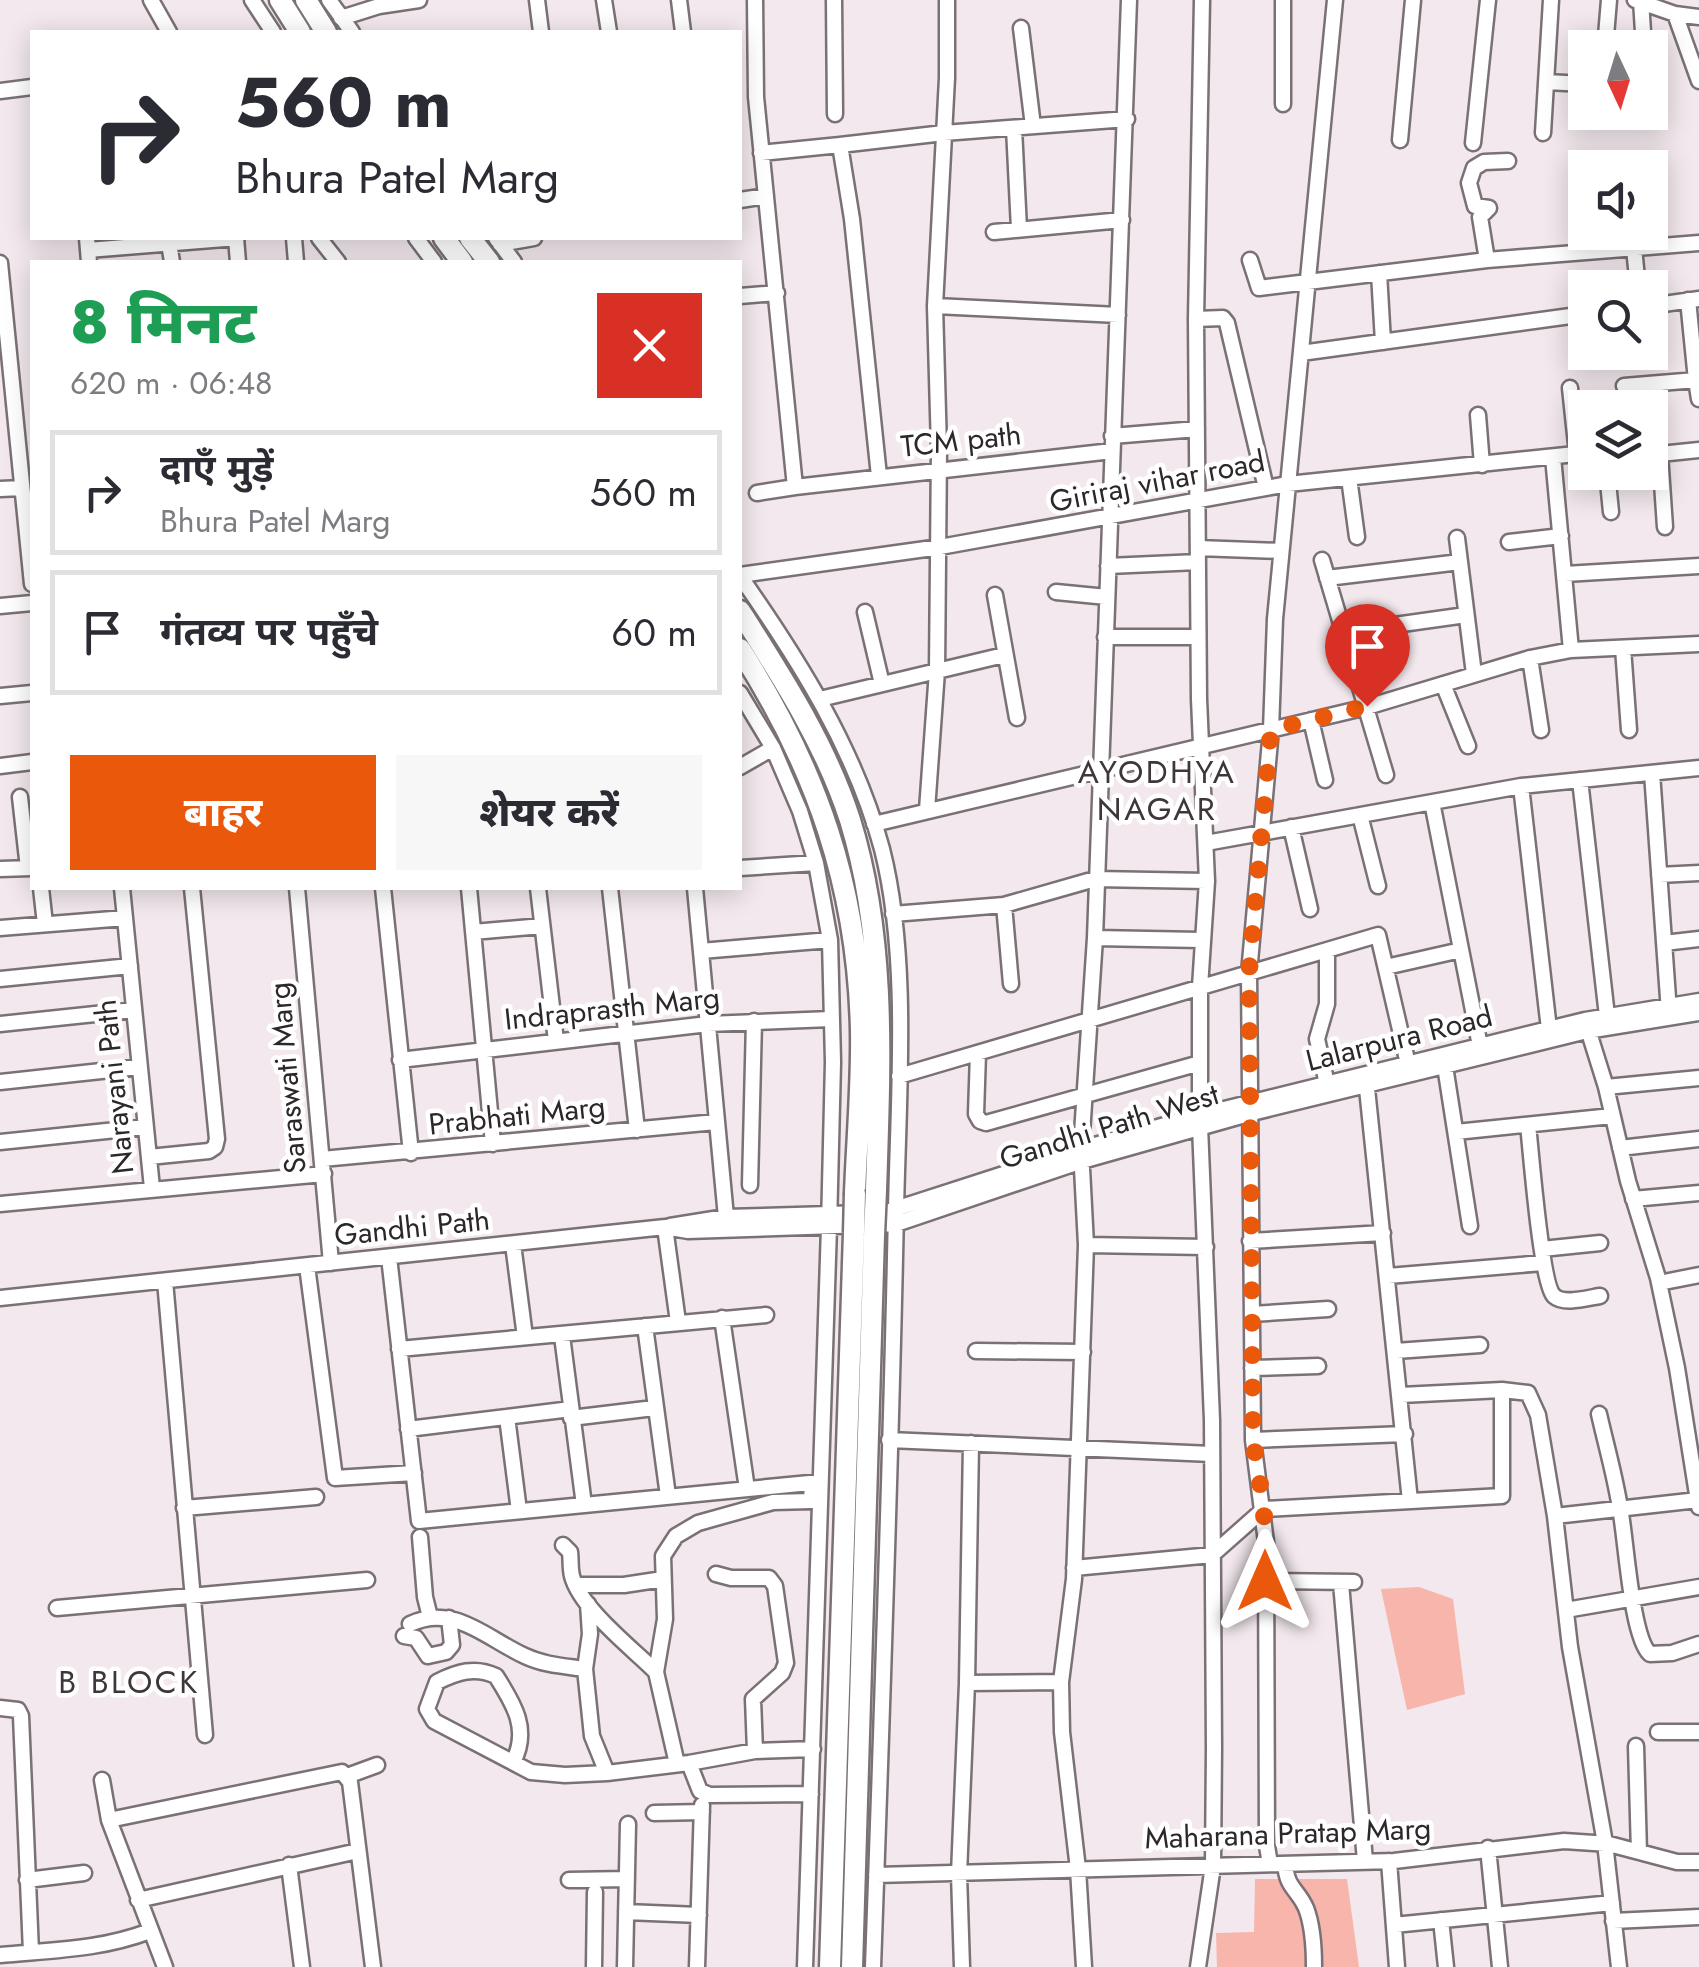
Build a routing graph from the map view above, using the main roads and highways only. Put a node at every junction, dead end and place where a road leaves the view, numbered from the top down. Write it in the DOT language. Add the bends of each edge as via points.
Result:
graph roads {
  1 [pos="280,0"];
  2 [pos="306,0"];
  3 [pos="334,25"];
  4 [pos="299,30"];
  5 [pos="742,614"];
  6 [pos="742,652"];
  7 [pos="865,1192"];
  8 [pos="864,1234"];
  9 [pos="830,1967"];
  10 [pos="852,1967"];
  1 -- 4 [label="highway"];
  2 -- 3 [label="highway"];
  5 -- 7 [label="highway" via="809,725 860,857 879,1003"];
  6 -- 7 [label="highway" via="818,796 849,903"];
  7 -- 8 [label="highway, bridge"];
  8 -- 9 [label="highway"];
  8 -- 10 [label="highway"];
}
